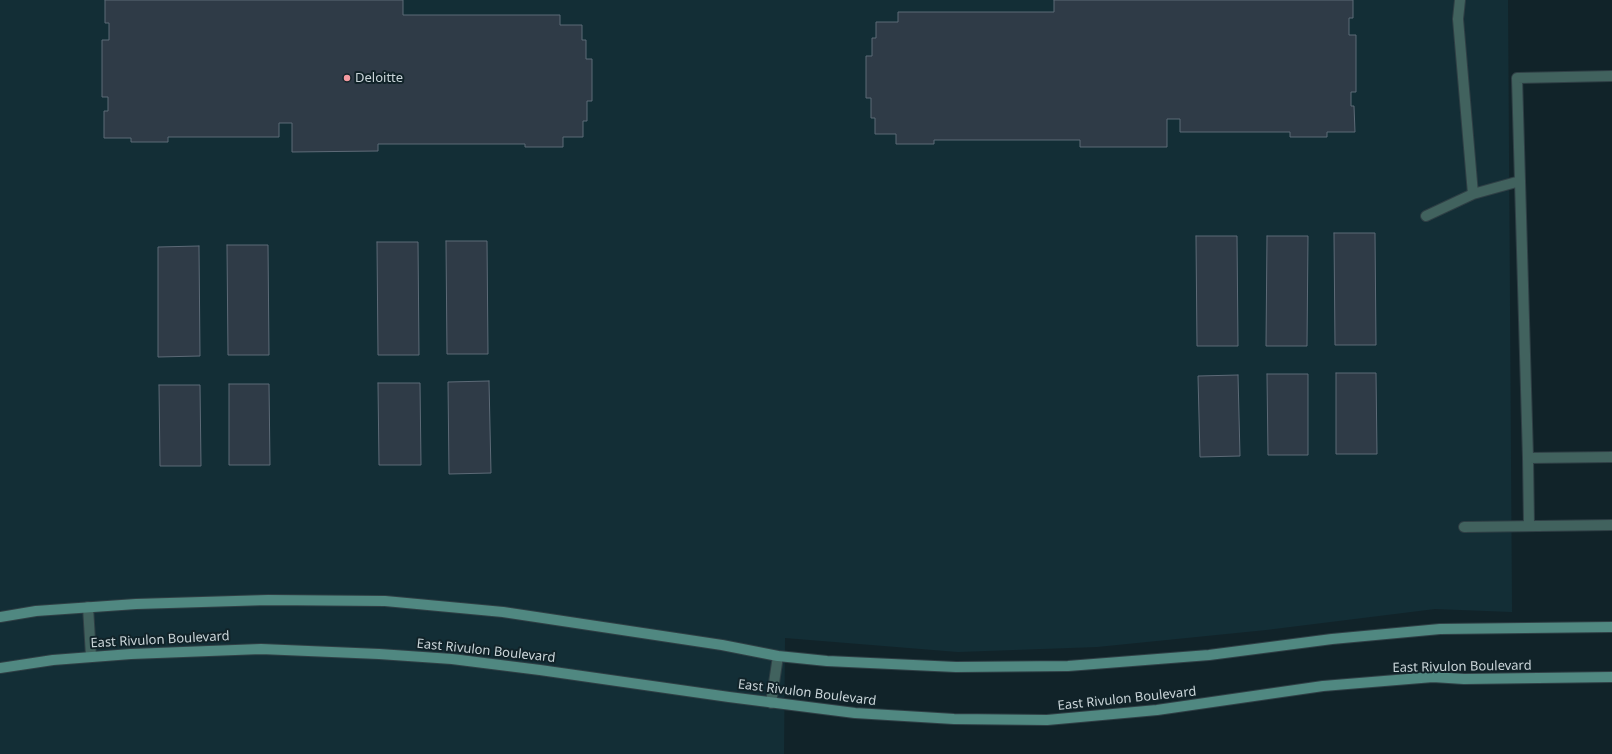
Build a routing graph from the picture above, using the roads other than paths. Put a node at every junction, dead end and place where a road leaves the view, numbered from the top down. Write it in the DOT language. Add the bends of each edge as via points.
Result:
graph roads {
  1 [pos="1460,0"];
  2 [pos="1612,76"];
  3 [pos="1520,181"];
  4 [pos="1473,194"];
  5 [pos="1426,216"];
  6 [pos="1612,457"];
  7 [pos="1528,458"];
  8 [pos="1612,525"];
  9 [pos="1529,526"];
  10 [pos="1464,527"];
  11 [pos="88,607"];
  12 [pos="0,617"];
  13 [pos="1612,627"];
  14 [pos="91,656"];
  15 [pos="778,656"];
  16 [pos="0,668"];
  17 [pos="1612,677"];
  18 [pos="771,702"];
  1 -- 4 [label="lane" via="1458,19"];
  2 -- 3 [label="lane" via="1518,78"];
  3 -- 4 [label="lane"];
  3 -- 7 [label="lane"];
  4 -- 5 [label="lane"];
  6 -- 7 [label="lane"];
  7 -- 9 [label="lane"];
  8 -- 9 [label="lane"];
  9 -- 10 [label="lane"];
  11 -- 12 [label="street"];
  11 -- 14 [label="lane"];
  11 -- 15 [label="street" via="268,600 385,601 502,612 722,645"];
  13 -- 15 [label="street" via="1440,629 1332,639 1209,655 1068,666 956,667"];
  14 -- 16 [label="street, East Rivulon Boulevard"];
  14 -- 18 [label="street, East Rivulon Boulevard" via="261,649 379,654 452,659"];
  15 -- 18 [label="lane"];
  17 -- 18 [label="street, East Rivulon Boulevard" via="1433,677 1323,686 1158,710 1047,720 954,719 855,713"];
}
